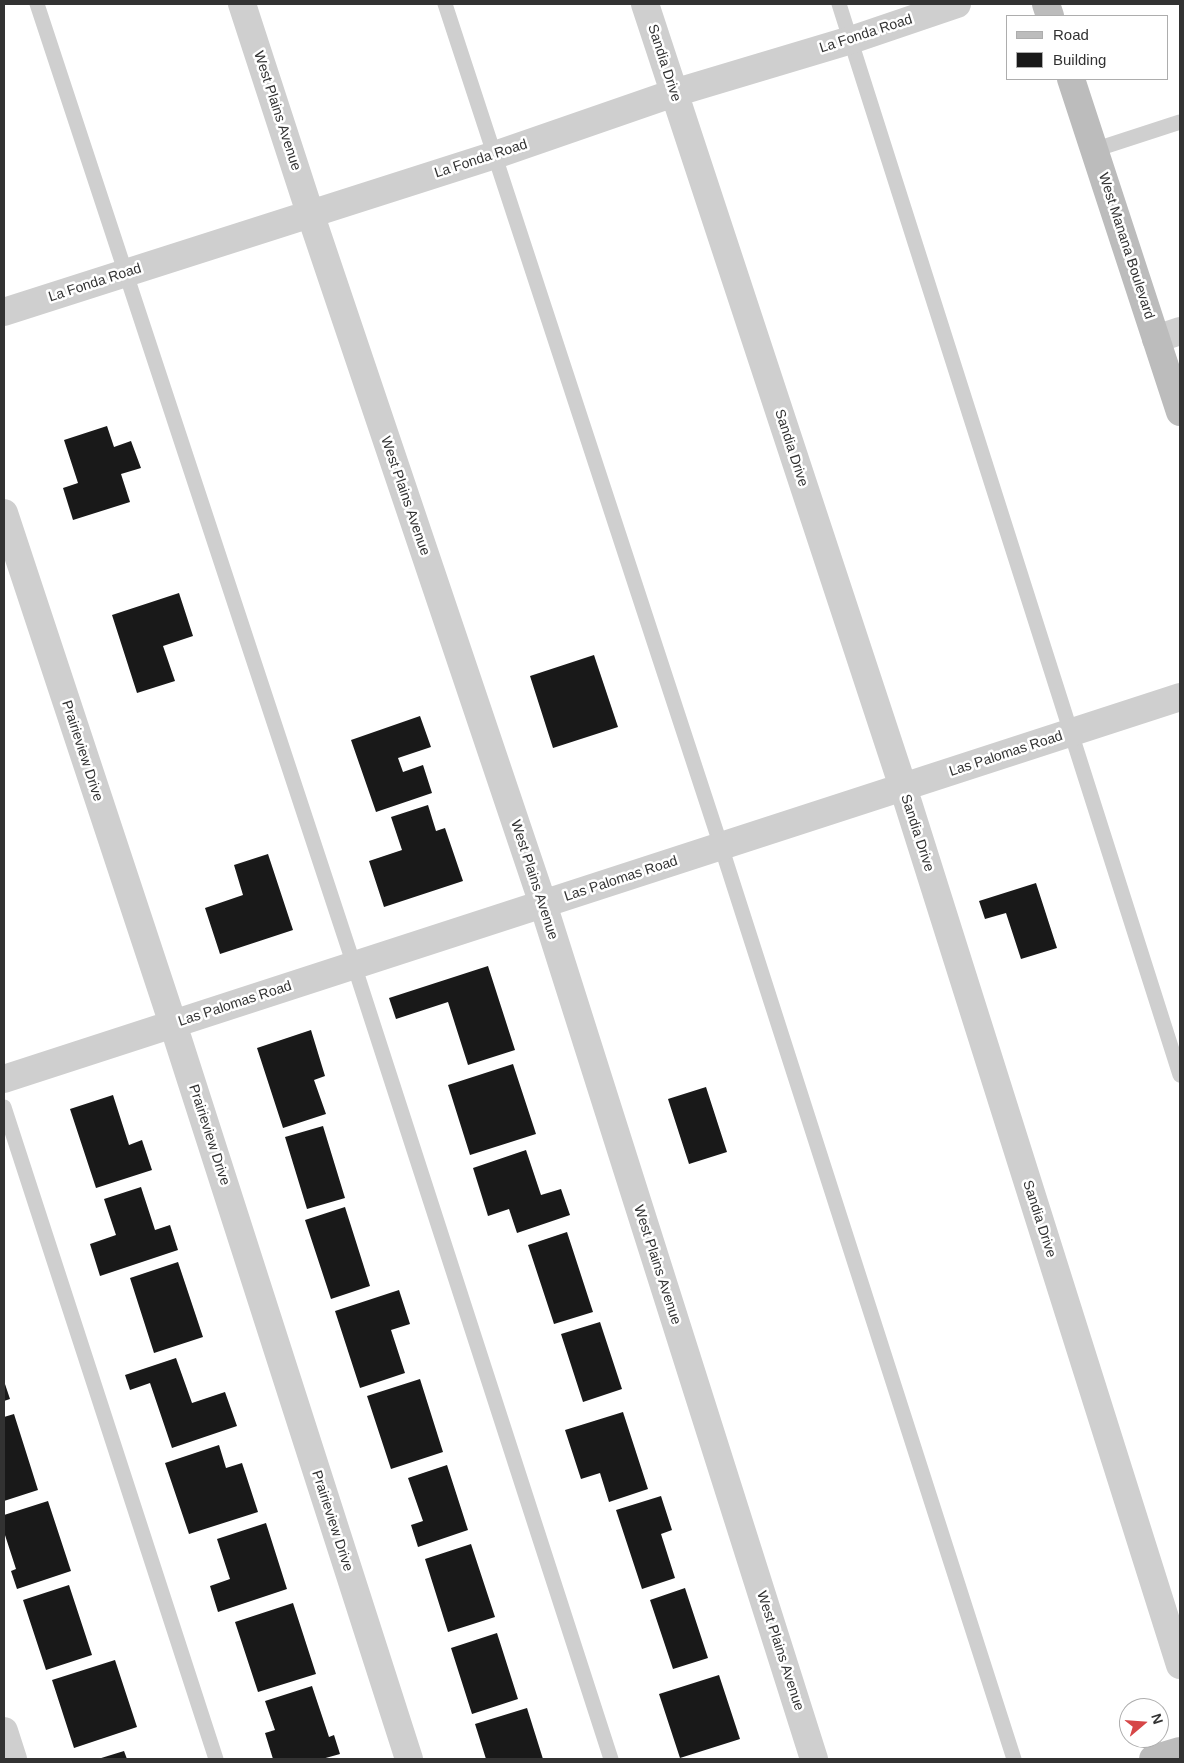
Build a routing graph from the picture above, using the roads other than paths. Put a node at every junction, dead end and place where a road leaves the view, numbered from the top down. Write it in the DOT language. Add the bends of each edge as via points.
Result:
graph roads {
  1 [pos="38,4"];
  2 [pos="242,4"];
  3 [pos="445,4"];
  4 [pos="645,4"];
  5 [pos="839,4"];
  6 [pos="957,4"];
  7 [pos="851,40"];
  8 [pos="1071,80"];
  9 [pos="674,93"];
  10 [pos="1180,122"];
  11 [pos="1094,150"];
  12 [pos="495,155"];
  13 [pos="310,213"];
  14 [pos="126,273"];
  15 [pos="4,312"];
  16 [pos="1168,335"];
  17 [pos="1180,412"];
  18 [pos="4,513"];
  19 [pos="1180,697"];
  20 [pos="1071,732"];
  21 [pos="903,787"];
  22 [pos="721,846"];
  23 [pos="543,904"];
  24 [pos="354,966"];
  25 [pos="173,1024"];
  26 [pos="1180,1075"];
  27 [pos="4,1079"];
  28 [pos="4,1107"];
  29 [pos="1180,1665"];
  30 [pos="4,1731"];
  31 [pos="1180,1750"];
  32 [pos="13,1759"];
  33 [pos="216,1759"];
  34 [pos="409,1759"];
  35 [pos="612,1759"];
  36 [pos="814,1759"];
  37 [pos="1014,1759"];
  38 [pos="1153,1759"];
  1 -- 14 [label="lane"];
  2 -- 13 [label="street, West Plains Avenue"];
  3 -- 12 [label="lane"];
  4 -- 9 [label="street, Sandia Drive"];
  5 -- 7 [label="lane"];
  6 -- 7 [label="street, La Fonda Road"];
  7 -- 9 [label="street, La Fonda Road"];
  7 -- 20 [label="lane"];
  8 -- 11 [label="street, West Manana Boulevard"];
  9 -- 12 [label="street, La Fonda Road"];
  9 -- 21 [label="street, Sandia Drive"];
  10 -- 11 [label="lane"];
  11 -- 16 [label="street, West Manana Boulevard"];
  12 -- 13 [label="street, La Fonda Road"];
  12 -- 22 [label="lane"];
  13 -- 14 [label="street, La Fonda Road"];
  13 -- 23 [label="street, West Plains Avenue"];
  14 -- 15 [label="street, La Fonda Road"];
  14 -- 24 [label="lane"];
  16 -- 17 [label="street, West Manana Boulevard"];
  18 -- 25 [label="street, Prairieview Drive"];
  19 -- 20 [label="street, Las Palomas Road"];
  20 -- 21 [label="street, Las Palomas Road"];
  20 -- 26 [label="lane"];
  21 -- 22 [label="street, Las Palomas Road"];
  21 -- 29 [label="street, Sandia Drive"];
  22 -- 23 [label="street, Las Palomas Road"];
  22 -- 37 [label="lane"];
  23 -- 24 [label="street, Las Palomas Road"];
  23 -- 36 [label="street, West Plains Avenue"];
  24 -- 25 [label="street, Las Palomas Road"];
  24 -- 35 [label="lane"];
  25 -- 27 [label="street, Las Palomas Road"];
  25 -- 34 [label="street, Prairieview Drive"];
  28 -- 33 [label="lane"];
  30 -- 32 [label="street"];
  31 -- 38 [label="street"];
}
